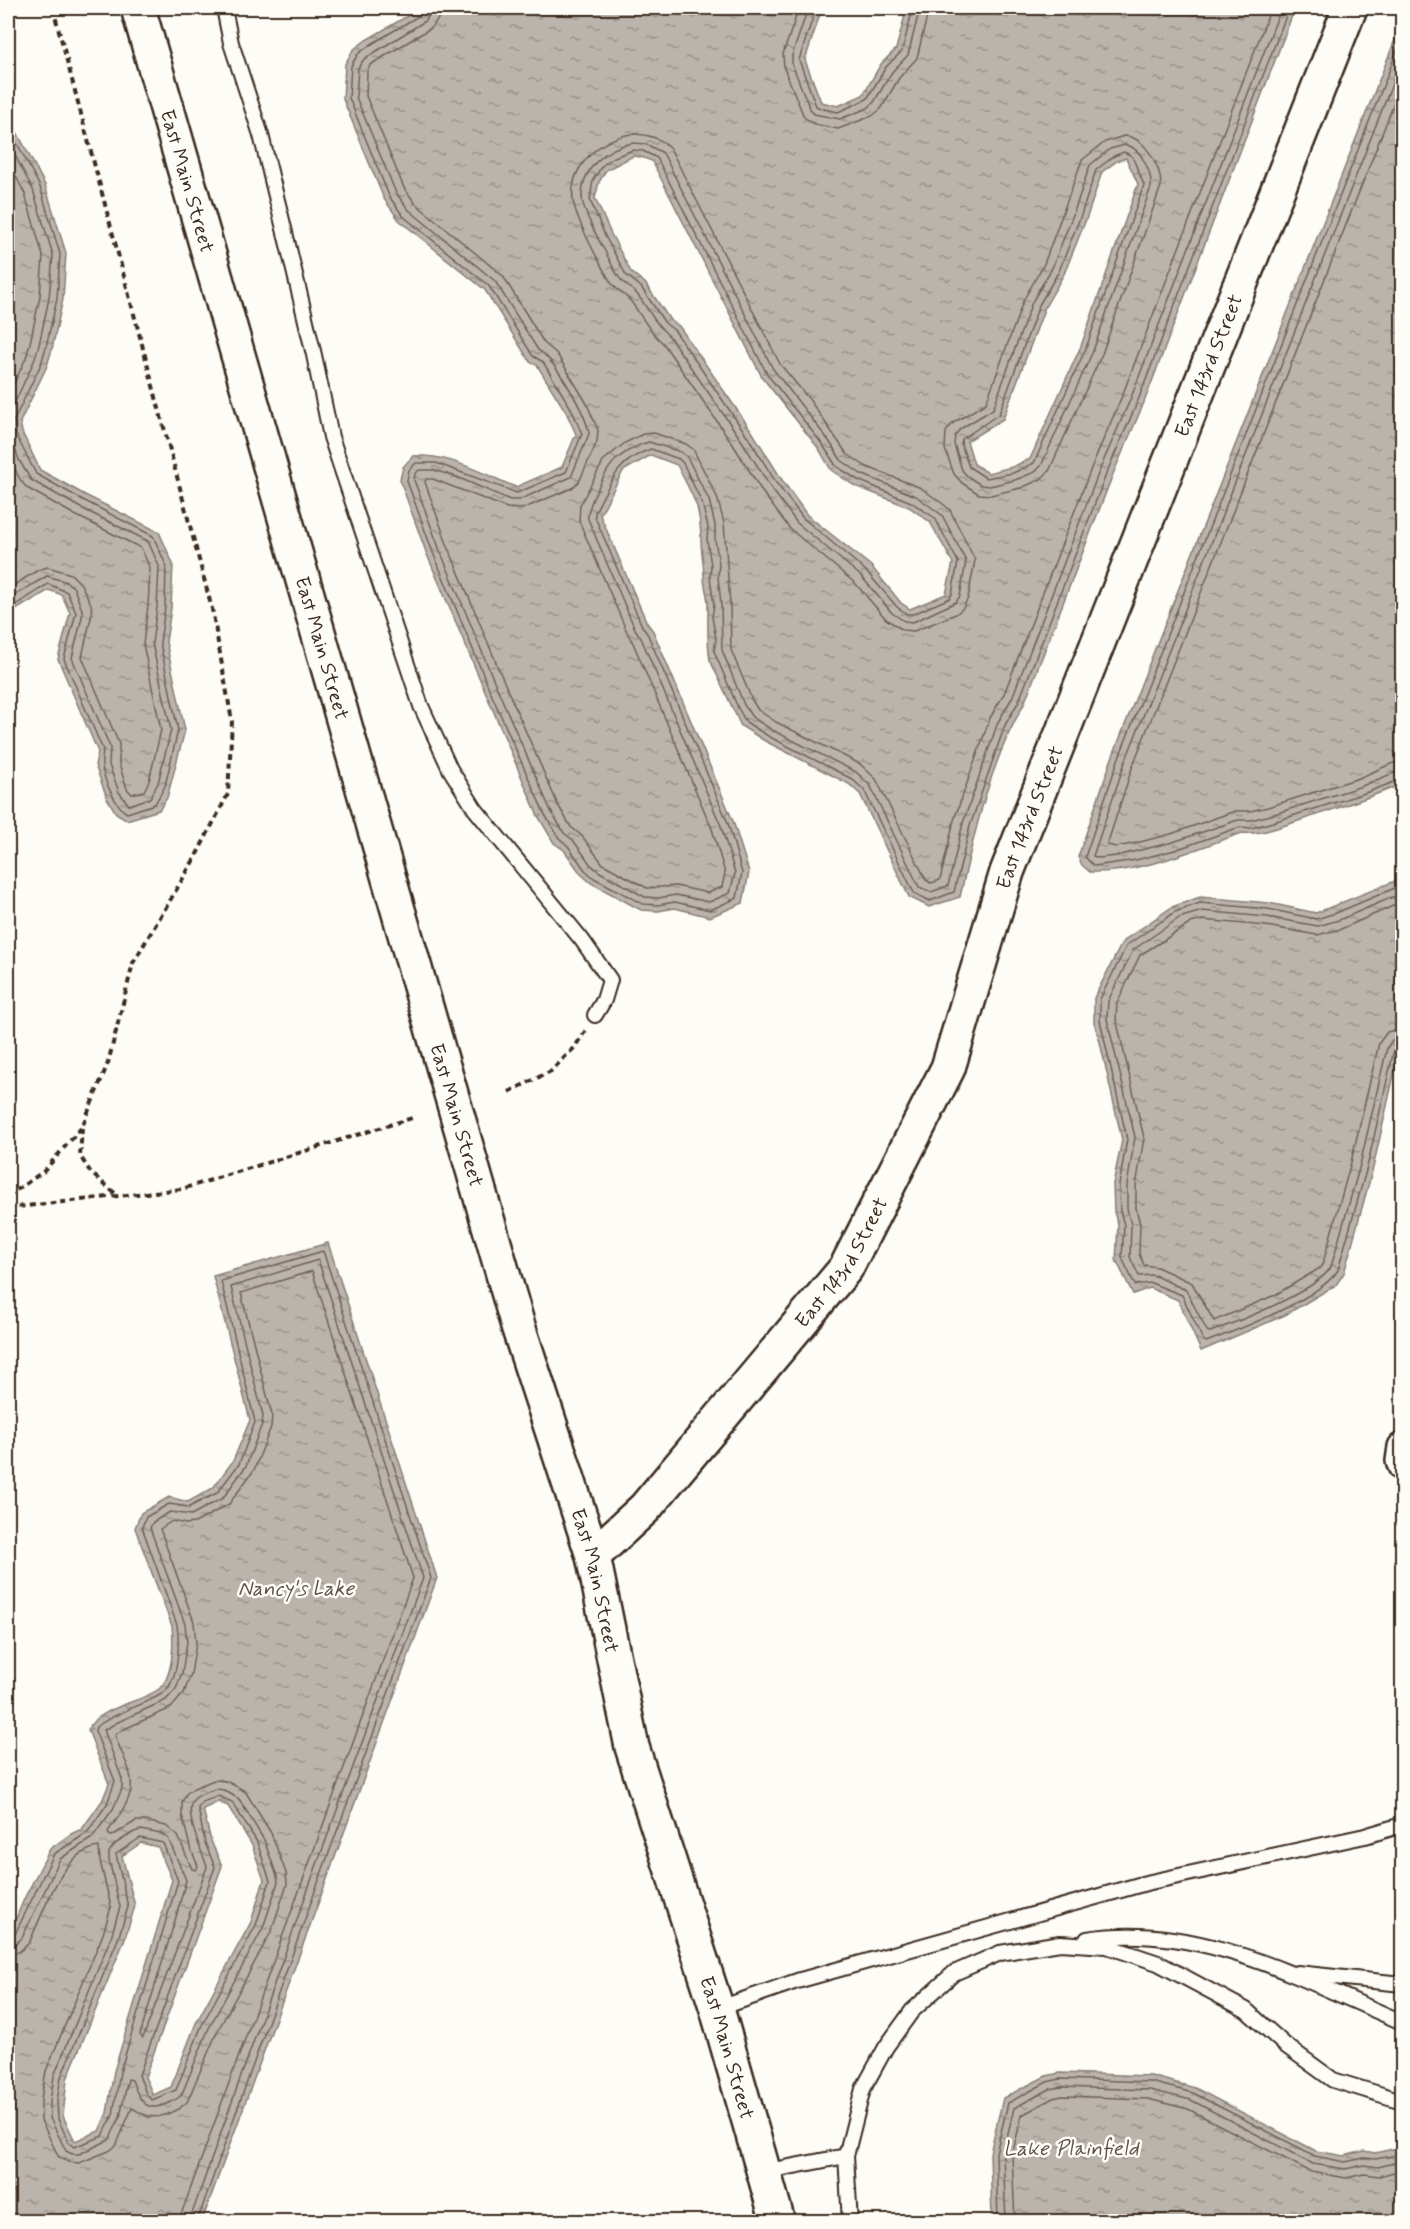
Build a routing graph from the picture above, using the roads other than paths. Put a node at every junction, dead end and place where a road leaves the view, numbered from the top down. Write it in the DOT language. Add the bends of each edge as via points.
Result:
graph roads {
  1 [pos="138,8"];
  2 [pos="224,8"];
  3 [pos="1350,8"];
  4 [pos="595,1015"];
  5 [pos="1402,1447"];
  6 [pos="1402,1466"];
  7 [pos="593,1556"];
  8 [pos="1402,1825"];
  9 [pos="1060,1943"];
  10 [pos="1286,1972"];
  11 [pos="1402,1984"];
  12 [pos="717,2009"];
  13 [pos="1402,2022"];
  14 [pos="1402,2101"];
  15 [pos="846,2156"];
  16 [pos="764,2172"];
  17 [pos="778,2222"];
  18 [pos="850,2222"];
  1 -- 7 [label="main road, East Main Street" via="515,1314"];
  2 -- 4 [label="lane" via="231,43 261,135 331,437 421,706 450,769 475,809 610,980"];
  3 -- 7 [label="main road, East 143rd Street" via="1007,872 948,1068 846,1268 645,1508"];
  5 -- 6 [label="street"];
  7 -- 12 [label="main road, East Main Street" via="632,1747"];
  8 -- 12 [label="lane" via="1146,1883 797,1981"];
  9 -- 10 [label="lane" via="1105,1936 1154,1936 1226,1950"];
  9 -- 14 [label="lane" via="1107,1946 1158,1963 1246,2010 1333,2080"];
  9 -- 15 [label="lane" via="1000,1953 954,1973 912,2011 863,2089"];
  10 -- 11 [label="lane"];
  10 -- 13 [label="lane"];
  12 -- 16 [label="main road, East Main Street"];
  15 -- 16 [label="lane"];
  15 -- 18 [label="lane"];
  16 -- 17 [label="main road, East Main Street"];
}
